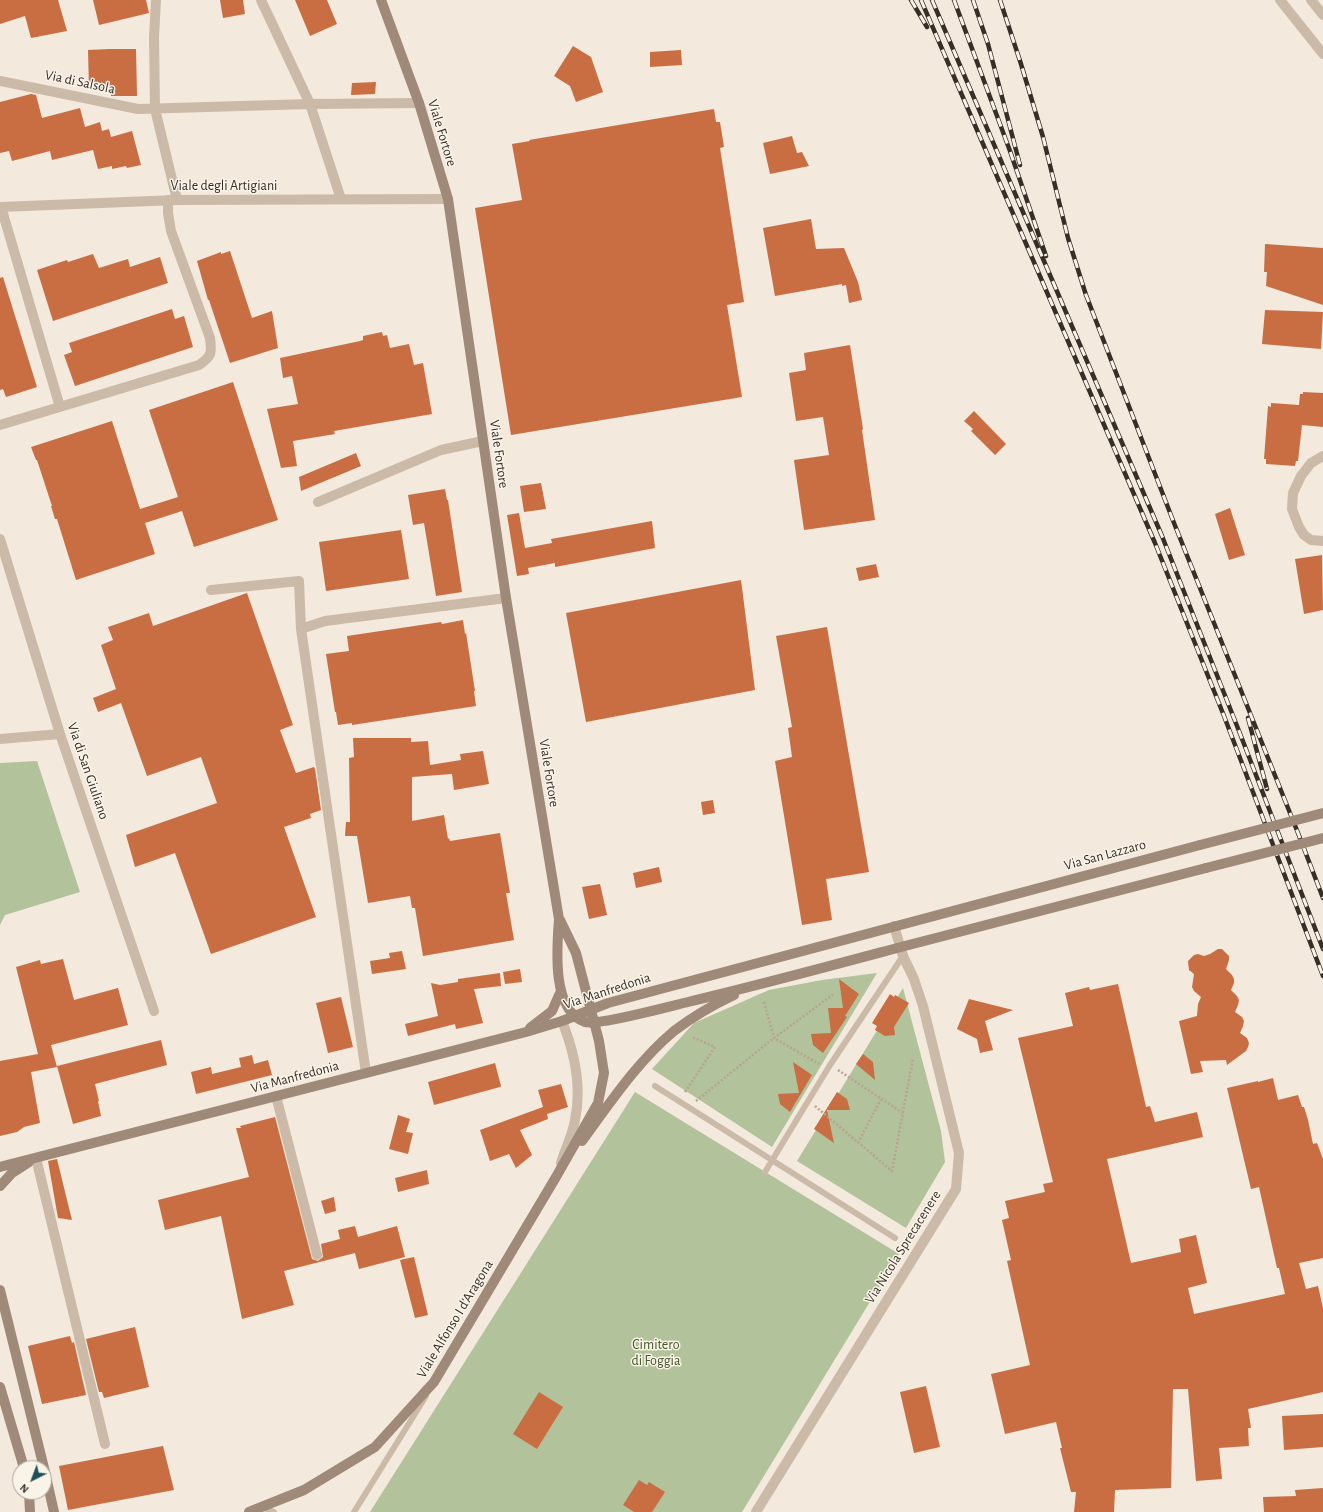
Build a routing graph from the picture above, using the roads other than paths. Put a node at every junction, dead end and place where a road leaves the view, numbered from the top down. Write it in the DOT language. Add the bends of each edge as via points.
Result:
graph roads {
  1 [pos="156,0"];
  2 [pos="261,0"];
  3 [pos="381,0"];
  4 [pos="1280,0"];
  5 [pos="1311,0"];
  6 [pos="1323,15"];
  7 [pos="1323,54"];
  8 [pos="0,81"];
  9 [pos="419,103"];
  10 [pos="310,104"];
  11 [pos="155,109"];
  12 [pos="341,199"];
  13 [pos="448,199"];
  14 [pos="172,200"];
  15 [pos="0,207"];
  16 [pos="60,407"];
  17 [pos="0,425"];
  18 [pos="483,441"];
  19 [pos="1323,456"];
  20 [pos="318,502"];
  21 [pos="0,539"];
  22 [pos="1323,541"];
  23 [pos="211,590"];
  24 [pos="506,598"];
  25 [pos="302,629"];
  26 [pos="60,734"];
  27 [pos="0,739"];
  28 [pos="1323,813"];
  29 [pos="1323,838"];
  30 [pos="559,919"];
  31 [pos="894,926"];
  32 [pos="902,952"];
  33 [pos="752,986"];
  34 [pos="560,993"];
  35 [pos="592,1010"];
  36 [pos="154,1011"];
  37 [pos="574,1016"];
  38 [pos="562,1021"];
  39 [pos="595,1023"];
  40 [pos="526,1032"];
  41 [pos="366,1073"];
  42 [pos="655,1086"];
  43 [pos="276,1096"];
  44 [pos="36,1158"];
  45 [pos="772,1161"];
  46 [pos="0,1166"];
  47 [pos="765,1172"];
  48 [pos="556,1177"];
  49 [pos="0,1186"];
  50 [pos="895,1238"];
  51 [pos="317,1255"];
  52 [pos="0,1290"];
  53 [pos="434,1382"];
  54 [pos="0,1387"];
  55 [pos="105,1444"];
  56 [pos="22,1460"];
  57 [pos="42,1460"];
  58 [pos="29,1500"];
  59 [pos="51,1500"];
  60 [pos="261,1507"];
  61 [pos="30,1512"];
  62 [pos="54,1512"];
  63 [pos="249,1512"];
  64 [pos="274,1512"];
  65 [pos="354,1512"];
  66 [pos="756,1512"];
  1 -- 11 [label="street"];
  2 -- 10 [label="street"];
  3 -- 9 [label="main road, Viale Fortore"];
  4 -- 7 [label="street"];
  5 -- 6 [label="street"];
  8 -- 11 [label="street, Via di Salsola" via="138,109"];
  9 -- 10 [label="street, Via di Salsola"];
  9 -- 13 [label="main road, Viale Fortore"];
  10 -- 11 [label="street, Via di Salsola"];
  10 -- 12 [label="street"];
  11 -- 14 [label="street"];
  12 -- 13 [label="street, Viale degli Artigiani"];
  12 -- 14 [label="street, Viale degli Artigiani"];
  13 -- 18 [label="main road, Viale Fortore"];
  14 -- 15 [label="street, Viale degli Artigiani"];
  14 -- 16 [label="street" via="168,213 171,231 210,338 211,351 208,359 199,365"];
  15 -- 16 [label="street"];
  16 -- 17 [label="street"];
  18 -- 20 [label="street" via="441,450"];
  18 -- 24 [label="main road, Viale Fortore"];
  19 -- 22 [label="street" via="1311,463 1301,476 1293,493 1292,509 1304,535 1310,540"];
  21 -- 26 [label="street, Via di San Giuliano"];
  23 -- 25 [label="street" via="299,581"];
  24 -- 25 [label="street" via="325,621"];
  24 -- 30 [label="main road, Viale Fortore"];
  25 -- 41 [label="street"];
  26 -- 27 [label="street"];
  26 -- 36 [label="street, Via di San Giuliano"];
  28 -- 31 [label="main road, Via San Lazzaro, bridge"];
  29 -- 32 [label="main road, bridge"];
  30 -- 34 [label="main road, Viale Fortore" via="557,948"];
  30 -- 35 [label="main road, Viale Fortore" via="576,953"];
  31 -- 32 [label="street"];
  31 -- 35 [label="main road, Via Manfredonia" via="608,1003"];
  32 -- 33 [label="main road, Via Manfredonia"];
  32 -- 45 [label="lane"];
  32 -- 66 [label="street, Via Nicola Sprecacenere" via="923,1006 959,1153 956,1189"];
  33 -- 39 [label="main road, Via Manfredonia"];
  33 -- 48 [label="main road, Viale Alfonso I d'Aragona" via="718,1002 674,1031 640,1065"];
  34 -- 37 [label="main road, Viale Fortore"];
  34 -- 40 [label="main road, Viale Fortore" via="552,1011"];
  35 -- 37 [label="main road, Via Manfredonia"];
  35 -- 39 [label="main road, Viale Alfonso I d'Aragona"];
  37 -- 38 [label="main road, Via Manfredonia"];
  37 -- 39 [label="main road" via="586,1023"];
  38 -- 40 [label="main road, Via Manfredonia"];
  38 -- 48 [label="street, Viale Alfonso I d'Aragona" via="570,1043 578,1096 575,1121"];
  39 -- 48 [label="main road, Viale Alfonso I d'Aragona" via="604,1073 598,1103"];
  40 -- 41 [label="main road, Via Manfredonia"];
  41 -- 43 [label="main road, Via Manfredonia"];
  42 -- 45 [label="lane"];
  43 -- 44 [label="main road, Via Manfredonia"];
  43 -- 51 [label="street"];
  44 -- 46 [label="main road, Via Manfredonia"];
  44 -- 49 [label="main road" via="12,1173"];
  44 -- 55 [label="street"];
  45 -- 47 [label="lane"];
  45 -- 50 [label="lane"];
  48 -- 53 [label="main road, Viale Alfonso I d'Aragona"];
  52 -- 57 [label="main road"];
  53 -- 60 [label="main road, Viale Alfonso I d'Aragona" via="374,1447 304,1490"];
  53 -- 65 [label="lane"];
  54 -- 56 [label="main road"];
  58 -- 61 [label="main road"];
  59 -- 62 [label="main road"];
  60 -- 63 [label="main road, Viale Alfonso I d'Aragona"];
  60 -- 64 [label="lane"];
}
